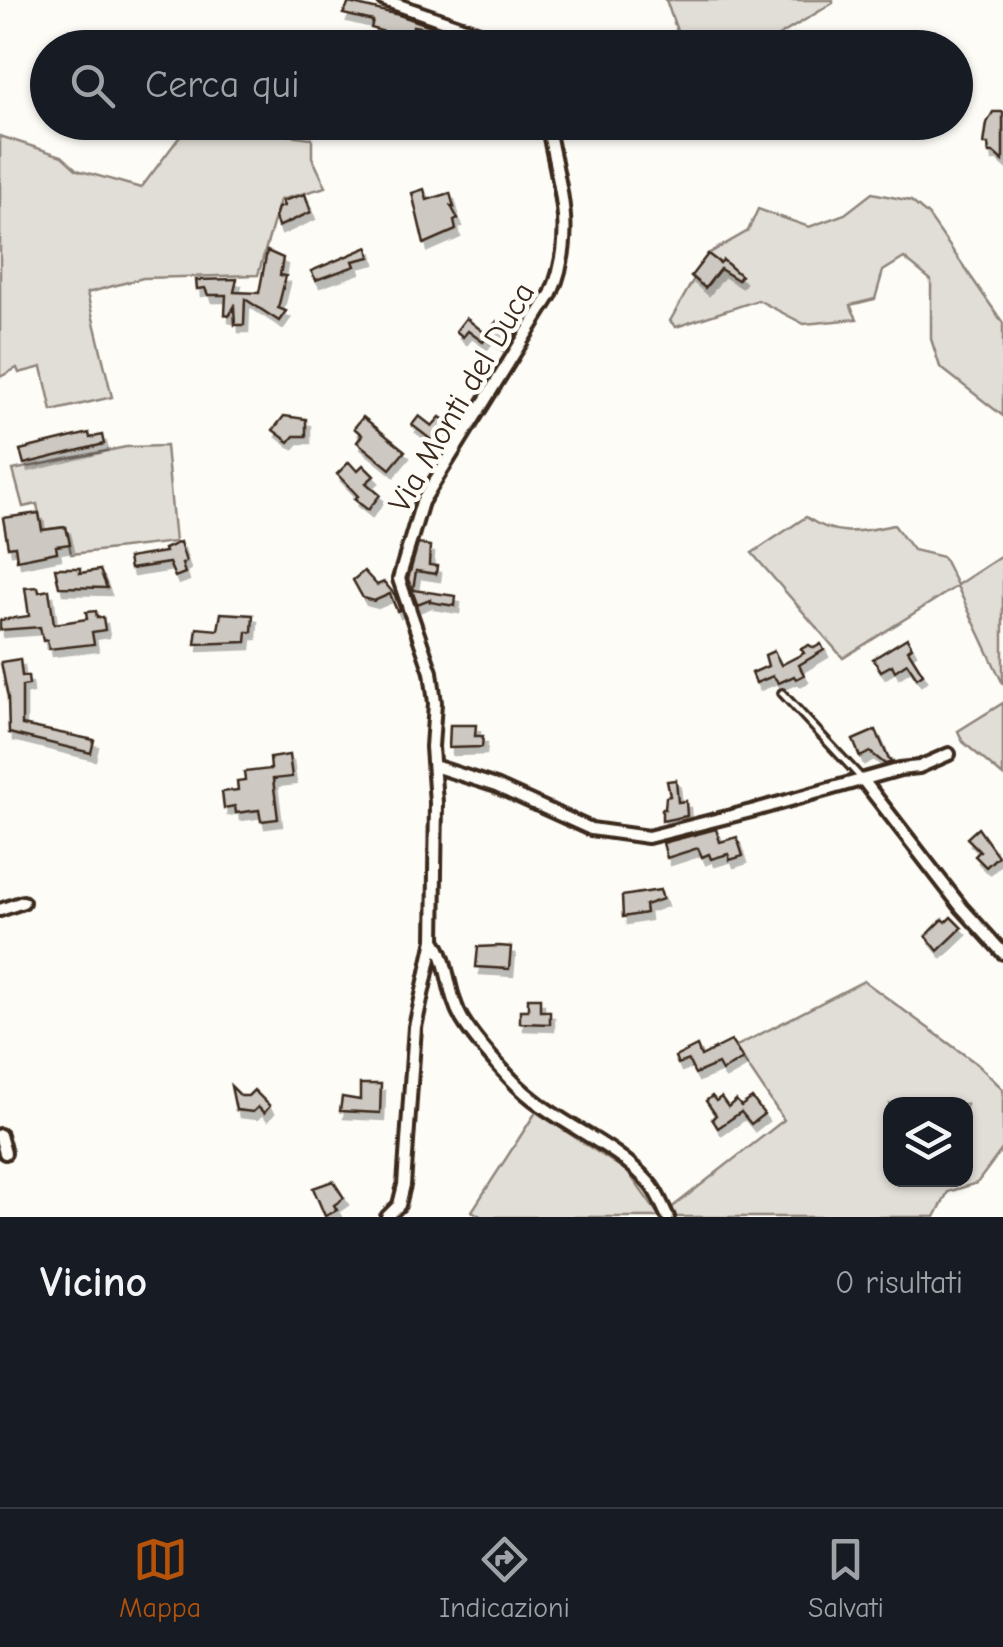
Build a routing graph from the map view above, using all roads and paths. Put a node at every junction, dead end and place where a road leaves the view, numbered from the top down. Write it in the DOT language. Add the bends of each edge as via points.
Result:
graph roads {
  1 [pos="384,0"];
  2 [pos="470,30"];
  3 [pos="550,140"];
  4 [pos="782,693"];
  5 [pos="948,754"];
  6 [pos="434,766"];
  7 [pos="863,780"];
  8 [pos="23,902"];
  9 [pos="0,910"];
  10 [pos="434,940"];
  11 [pos="1003,953"];
  12 [pos="0,1135"];
  13 [pos="5,1153"];
  14 [pos="388,1217"];
  15 [pos="668,1217"];
  1 -- 2 [label="street"];
  3 -- 6 [label="street, Via Monti del Duca" via="566,224 562,267 422,502 399,579 431,672"];
  4 -- 7 [label="lane"];
  5 -- 7 [label="street"];
  6 -- 7 [label="street" via="590,829 648,837"];
  6 -- 10 [label="street"];
  7 -- 11 [label="street"];
  8 -- 9 [label="street"];
  10 -- 14 [label="street" via="415,1027 404,1184"];
  10 -- 15 [label="street" via="445,956 461,1018 510,1078 548,1112 638,1171"];
  12 -- 13 [label="street"];
}
